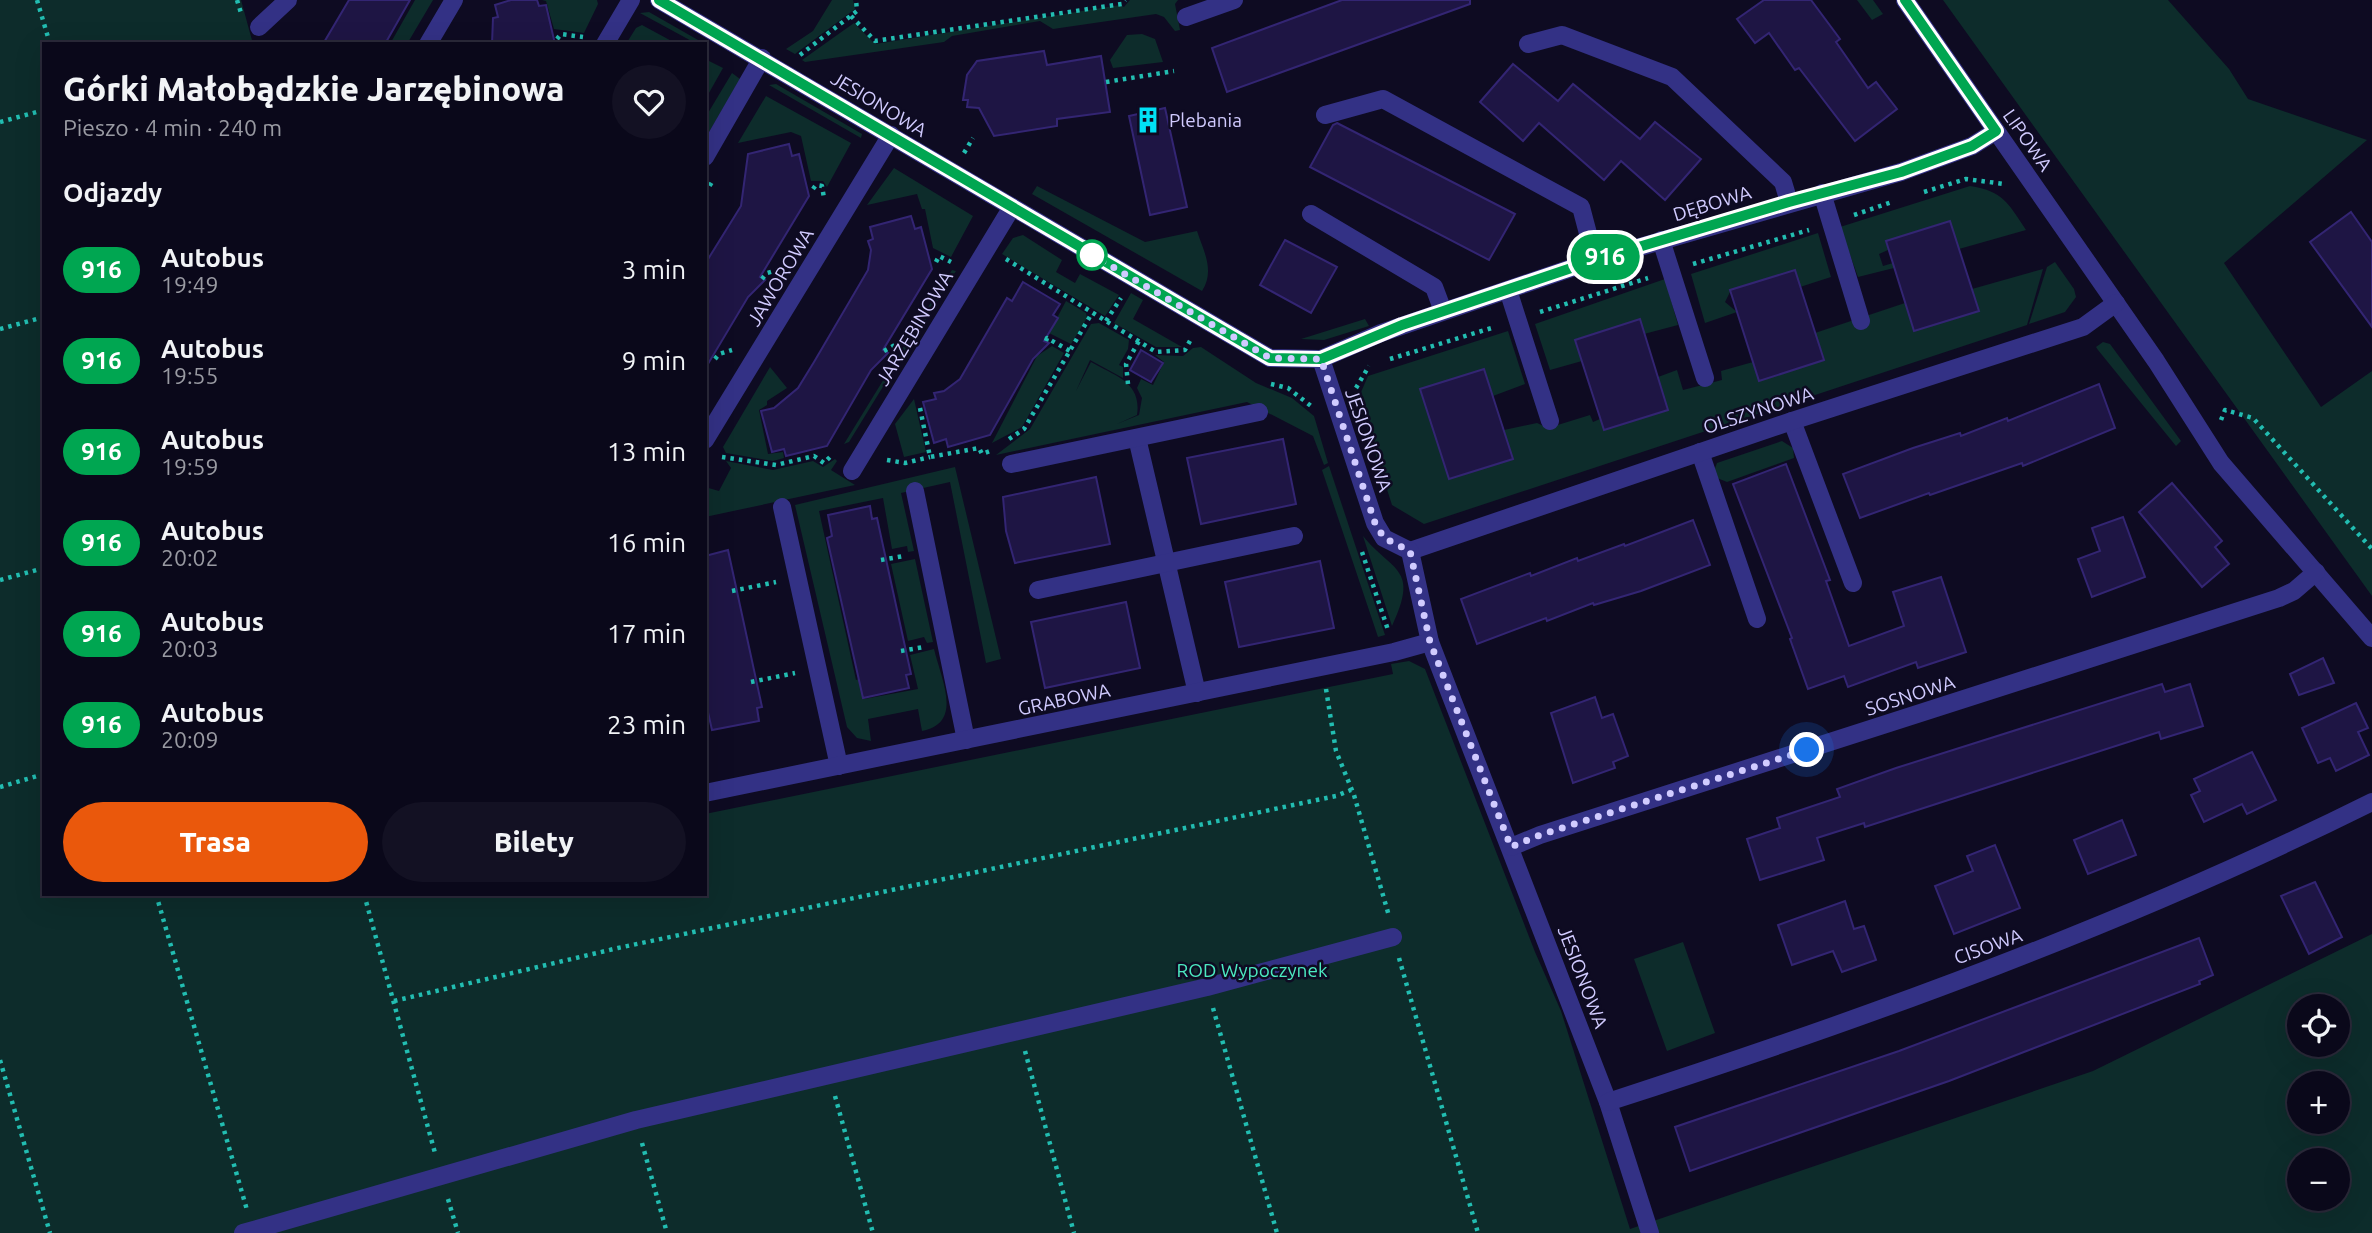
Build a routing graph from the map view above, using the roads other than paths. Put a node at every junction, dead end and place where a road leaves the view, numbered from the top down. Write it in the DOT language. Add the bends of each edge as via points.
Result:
graph roads {
  1 [pos="288,0"];
  2 [pos="454,0"];
  3 [pos="631,0"];
  4 [pos="659,0"];
  5 [pos="1234,0"];
  6 [pos="1905,0"];
  7 [pos="1186,17"];
  8 [pos="259,27"];
  9 [pos="429,42"];
  10 [pos="607,42"];
  11 [pos="1528,44"];
  12 [pos="762,58"];
  13 [pos="1325,115"];
  14 [pos="1996,131"];
  15 [pos="891,135"];
  16 [pos="707,154"];
  17 [pos="1822,193"];
  18 [pos="1789,202"];
  19 [pos="1012,207"];
  20 [pos="1311,214"];
  21 [pos="1661,240"];
  22 [pos="1595,260"];
  23 [pos="1508,290"];
  24 [pos="2116,303"];
  25 [pos="1443,310"];
  26 [pos="1861,321"];
  27 [pos="1321,359"];
  28 [pos="1705,378"];
  29 [pos="1259,412"];
  30 [pos="1550,421"];
  31 [pos="1792,421"];
  32 [pos="1137,439"];
  33 [pos="710,447"];
  34 [pos="1700,452"];
  35 [pos="1011,464"];
  36 [pos="852,471"];
  37 [pos="915,491"];
  38 [pos="782,507"];
  39 [pos="1294,536"];
  40 [pos="1410,551"];
  41 [pos="1167,565"];
  42 [pos="2316,572"];
  43 [pos="1853,583"];
  44 [pos="1038,590"];
  45 [pos="1757,619"];
  46 [pos="2372,638"];
  47 [pos="1430,642"];
  48 [pos="1197,693"];
  49 [pos="966,740"];
  50 [pos="839,766"];
  51 [pos="707,793"];
  52 [pos="2372,802"];
  53 [pos="1511,847"];
  54 [pos="1393,937"];
  55 [pos="1608,1102"];
  56 [pos="248,1232"];
  57 [pos="1650,1233"];
  1 -- 8 [label="street"];
  2 -- 9 [label="street"];
  3 -- 10 [label="street"];
  4 -- 12 [label="street, JESIONOWA"];
  5 -- 7 [label="street"];
  6 -- 14 [label="street, LIPOWA"];
  11 -- 18 [label="street" via="1562,35 1672,77 1783,182"];
  12 -- 15 [label="street, JESIONOWA"];
  12 -- 16 [label="street"];
  13 -- 22 [label="street" via="1383,99 1581,207"];
  14 -- 17 [label="street, DĘBOWA" via="1972,146 1901,172"];
  14 -- 24 [label="street, LIPOWA"];
  15 -- 19 [label="street, JESIONOWA"];
  15 -- 33 [label="street, JAWOROWA"];
  17 -- 18 [label="street, DĘBOWA"];
  17 -- 26 [label="street"];
  18 -- 21 [label="street, DĘBOWA"];
  19 -- 27 [label="street, JESIONOWA" via="1270,358"];
  19 -- 36 [label="street, JARZĘBINOWA"];
  20 -- 25 [label="street" via="1434,287"];
  21 -- 22 [label="street, DĘBOWA"];
  21 -- 28 [label="street"];
  22 -- 23 [label="street, DĘBOWA"];
  23 -- 25 [label="street, DĘBOWA"];
  23 -- 30 [label="street"];
  24 -- 31 [label="street, OLSZYNOWA" via="2083,327"];
  24 -- 42 [label="street, LIPOWA" via="2221,463"];
  25 -- 27 [label="street, DĘBOWA"];
  27 -- 40 [label="street, JESIONOWA" via="1375,523 1384,538"];
  29 -- 32 [label="street"];
  31 -- 34 [label="street, OLSZYNOWA"];
  31 -- 43 [label="street"];
  32 -- 35 [label="street"];
  32 -- 41 [label="street"];
  34 -- 40 [label="street, OLSZYNOWA"];
  34 -- 45 [label="street"];
  37 -- 49 [label="street"];
  38 -- 50 [label="street"];
  39 -- 41 [label="street"];
  40 -- 47 [label="street, JESIONOWA"];
  41 -- 44 [label="street"];
  41 -- 48 [label="street"];
  42 -- 46 [label="street, LIPOWA"];
  42 -- 53 [label="street, SOSNOWA" via="2279,598"];
  47 -- 48 [label="street, GRABOWA"];
  47 -- 53 [label="street, JESIONOWA"];
  48 -- 49 [label="street, GRABOWA"];
  49 -- 50 [label="street, GRABOWA"];
  50 -- 51 [label="street, GRABOWA"];
  52 -- 55 [label="street, CISOWA" via="2258,858 2085,932"];
  53 -- 55 [label="street, JESIONOWA"];
  54 -- 56 [label="street" via="1207,987 636,1120"];
  55 -- 57 [label="street, JESIONOWA"];
}
